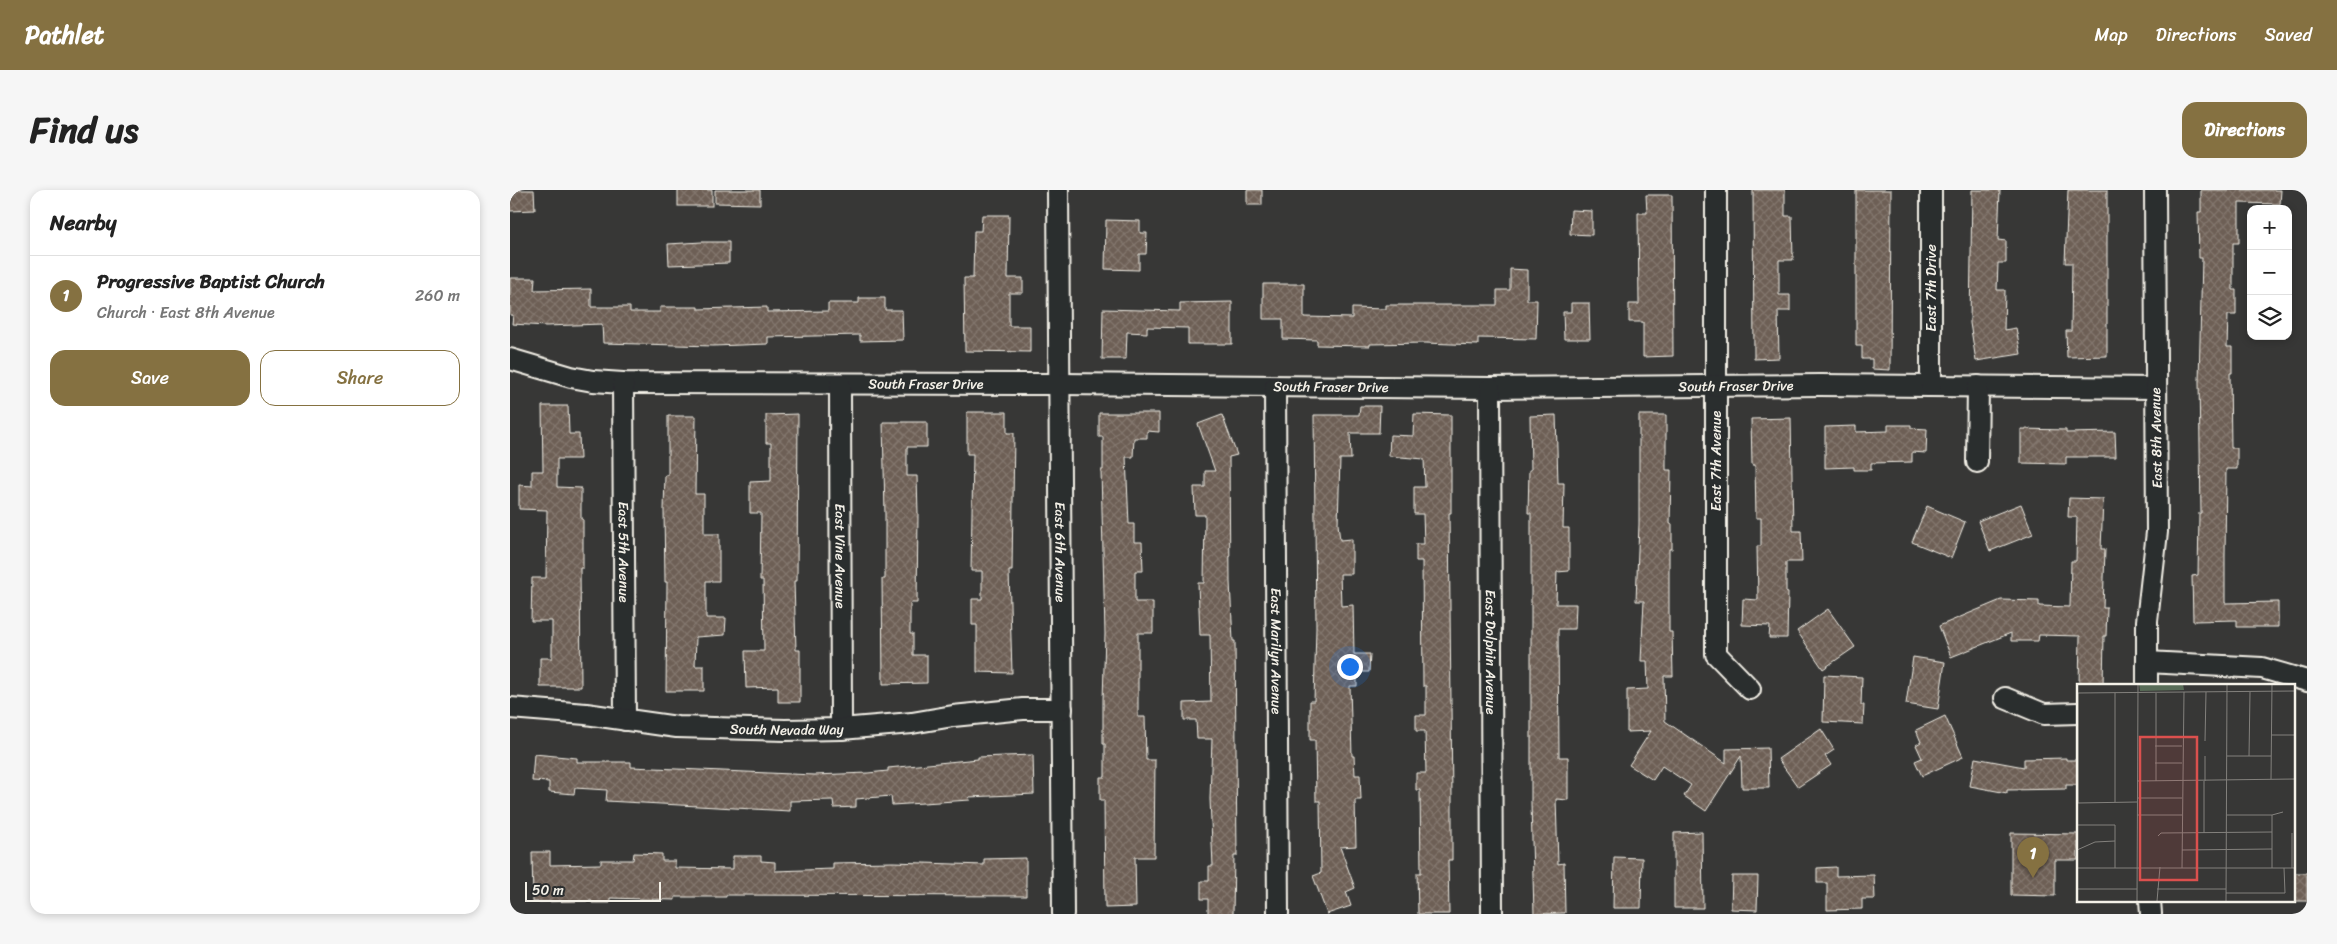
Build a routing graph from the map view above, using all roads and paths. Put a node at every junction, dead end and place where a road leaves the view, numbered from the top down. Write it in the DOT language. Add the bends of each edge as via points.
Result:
graph roads {
  1 [pos="1058,190"];
  2 [pos="1716,190"];
  3 [pos="1931,190"];
  4 [pos="2155,190"];
  5 [pos="510,359"];
  6 [pos="623,383"];
  7 [pos="840,384"];
  8 [pos="1060,384"];
  9 [pos="1716,385"];
  10 [pos="1931,385"];
  11 [pos="1978,386"];
  12 [pos="1275,387"];
  13 [pos="1490,388"];
  14 [pos="2156,388"];
  15 [pos="1977,462"];
  16 [pos="2147,662"];
  17 [pos="2307,681"];
  18 [pos="2147,684"];
  19 [pos="1750,689"];
  20 [pos="2005,698"];
  21 [pos="510,708"];
  22 [pos="1062,709"];
  23 [pos="2077,713"];
  24 [pos="625,720"];
  25 [pos="841,728"];
  26 [pos="1063,914"];
  27 [pos="1278,914"];
  28 [pos="1492,914"];
  1 -- 8 [label="street, East 6th Avenue"];
  2 -- 9 [label="street, East 7th Avenue"];
  3 -- 10 [label="street, East 7th Drive"];
  4 -- 14 [label="street, East 8th Avenue"];
  5 -- 6 [label="street, South Fraser Drive" via="594,382"];
  6 -- 7 [label="street, South Fraser Drive"];
  6 -- 24 [label="street, East 5th Avenue"];
  7 -- 8 [label="street, South Fraser Drive"];
  7 -- 25 [label="street, East Vine Avenue"];
  8 -- 12 [label="street, South Fraser Drive"];
  8 -- 22 [label="street, East 6th Avenue"];
  9 -- 10 [label="street, South Fraser Drive"];
  9 -- 13 [label="street, South Fraser Drive"];
  9 -- 19 [label="street, East 7th Avenue" via="1716,654"];
  10 -- 11 [label="street, South Fraser Drive"];
  11 -- 14 [label="street, South Fraser Drive"];
  11 -- 15 [label="street"];
  12 -- 13 [label="street, South Fraser Drive"];
  12 -- 27 [label="street, East Marilyn Avenue"];
  13 -- 28 [label="street, East Dolphin Avenue"];
  14 -- 16 [label="street, East 8th Avenue" via="2158,532"];
  16 -- 17 [label="street" via="2262,668"];
  16 -- 18 [label="street, East 8th Avenue"];
  20 -- 23 [label="street" via="2044,714"];
  21 -- 24 [label="street, South Nevada Way"];
  22 -- 25 [label="street, South Nevada Way"];
  22 -- 26 [label="street, East 6th Avenue"];
  24 -- 25 [label="street, South Nevada Way" via="730,729"];
}
